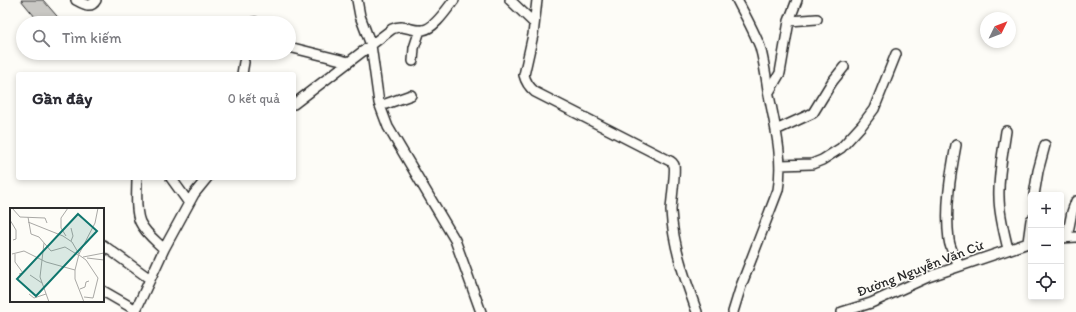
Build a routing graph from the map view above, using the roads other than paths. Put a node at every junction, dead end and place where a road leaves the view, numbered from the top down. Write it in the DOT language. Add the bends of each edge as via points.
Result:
graph roads {
  1 [pos="76,0"];
  2 [pos="96,0"];
  3 [pos="357,0"];
  4 [pos="453,0"];
  5 [pos="510,0"];
  6 [pos="537,0"];
  7 [pos="737,0"];
  8 [pos="797,0"];
  9 [pos="817,19"];
  10 [pos="789,21"];
  11 [pos="534,23"];
  12 [pos="420,30"];
  13 [pos="371,45"];
  14 [pos="296,49"];
  15 [pos="896,54"];
  16 [pos="244,62"];
  17 [pos="349,62"];
  18 [pos="413,62"];
  19 [pos="844,67"];
  20 [pos="242,72"];
  21 [pos="769,92"];
  22 [pos="411,95"];
  23 [pos="296,102"];
  24 [pos="380,106"];
  25 [pos="776,130"];
  26 [pos="1006,131"];
  27 [pos="1045,144"];
  28 [pos="956,145"];
  29 [pos="780,165"];
  30 [pos="137,180"];
  31 [pos="172,180"];
  32 [pos="205,180"];
  33 [pos="1034,192"];
  34 [pos="1076,201"];
  35 [pos="189,203"];
  36 [pos="1068,237"];
  37 [pos="1028,243"];
  38 [pos="104,246"];
  39 [pos="164,249"];
  40 [pos="1008,249"];
  41 [pos="959,266"];
  42 [pos="150,279"];
  43 [pos="104,292"];
  44 [pos="135,311"];
  45 [pos="481,312"];
  46 [pos="697,312"];
  47 [pos="733,312"];
  48 [pos="842,312"];
  1 -- 2 [label="street" via="84,5 91,5"];
  3 -- 13 [label="street"];
  4 -- 12 [label="street" via="434,25"];
  5 -- 11 [label="street"];
  6 -- 11 [label="street"];
  7 -- 21 [label="street" via="760,48"];
  8 -- 10 [label="street"];
  9 -- 10 [label="street"];
  10 -- 21 [label="street" via="780,73"];
  11 -- 46 [label="street" via="524,75 529,87 674,165 672,226"];
  12 -- 13 [label="street" via="397,27"];
  12 -- 18 [label="street" via="414,48"];
  13 -- 17 [label="street"];
  13 -- 24 [label="street"];
  14 -- 17 [label="street"];
  15 -- 29 [label="street" via="874,109 841,148 812,164"];
  16 -- 20 [label="street"];
  17 -- 23 [label="street"];
  19 -- 25 [label="street" via="812,113"];
  21 -- 25 [label="street"];
  22 -- 24 [label="street"];
  24 -- 45 [label="street" via="388,127 455,240"];
  25 -- 29 [label="street"];
  26 -- 40 [label="street" via="999,196"];
  27 -- 33 [label="street"];
  28 -- 41 [label="street" via="948,187 948,214 949,240"];
  29 -- 47 [label="street" via="778,190"];
  30 -- 39 [label="street" via="140,222"];
  31 -- 35 [label="street"];
  32 -- 35 [label="street"];
  34 -- 36 [label="street"];
  35 -- 39 [label="street"];
  37 -- 40 [label="street, Đường Nguyễn Văn Cừ"];
  38 -- 42 [label="street"];
  39 -- 42 [label="street"];
  40 -- 41 [label="street, Đường Nguyễn Văn Cừ"];
  41 -- 48 [label="street, Đường Nguyễn Văn Cừ" via="928,276 871,303"];
  42 -- 44 [label="street"];
  43 -- 44 [label="street"];
}
